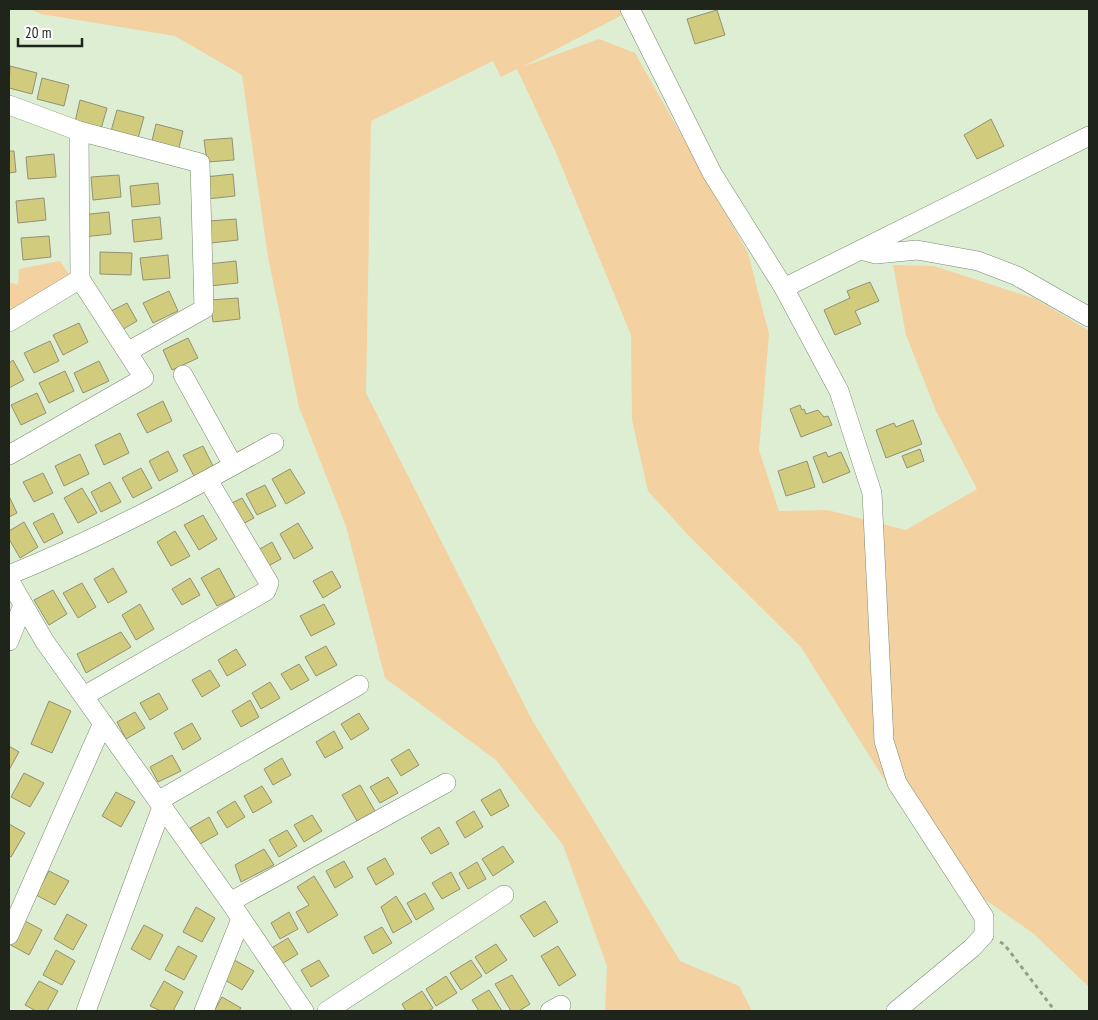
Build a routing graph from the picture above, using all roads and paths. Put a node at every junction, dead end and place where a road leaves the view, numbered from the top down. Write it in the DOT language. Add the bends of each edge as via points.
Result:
graph roads {
  1 [pos="630,9"];
  2 [pos="9,105"];
  3 [pos="79,131"];
  4 [pos="1089,136"];
  5 [pos="861,250"];
  6 [pos="80,280"];
  7 [pos="784,288"];
  8 [pos="1089,317"];
  9 [pos="9,322"];
  10 [pos="127,352"];
  11 [pos="183,375"];
  12 [pos="274,442"];
  13 [pos="9,455"];
  14 [pos="233,465"];
  15 [pos="208,480"];
  16 [pos="9,575"];
  17 [pos="9,580"];
  18 [pos="23,604"];
  19 [pos="9,641"];
  20 [pos="360,685"];
  21 [pos="84,696"];
  22 [pos="103,723"];
  23 [pos="446,783"];
  24 [pos="160,804"];
  25 [pos="504,895"];
  26 [pos="230,902"];
  27 [pos="241,919"];
  28 [pos="9,935"];
  29 [pos="984,935"];
  30 [pos="86,1011"];
  31 [pos="204,1011"];
  32 [pos="304,1011"];
  33 [pos="327,1011"];
  34 [pos="896,1011"];
  35 [pos="1055,1011"];
  1 -- 7 [label="street" via="712,173"];
  2 -- 3 [label="street"];
  3 -- 6 [label="street"];
  3 -- 10 [label="street" via="200,163 204,309"];
  4 -- 5 [label="street"];
  5 -- 7 [label="street"];
  5 -- 8 [label="street" via="876,254 917,250 978,261 1037,286"];
  6 -- 9 [label="street"];
  6 -- 10 [label="street"];
  7 -- 29 [label="street" via="839,391 872,493 884,742 897,783 984,917"];
  10 -- 13 [label="street" via="144,378"];
  11 -- 14 [label="street"];
  12 -- 14 [label="street"];
  14 -- 15 [label="street"];
  15 -- 16 [label="street" via="48,560"];
  15 -- 21 [label="street" via="269,583 266,591"];
  17 -- 18 [label="street"];
  18 -- 19 [label="street"];
  18 -- 21 [label="street"];
  20 -- 24 [label="street"];
  21 -- 22 [label="street"];
  22 -- 24 [label="street"];
  22 -- 28 [label="street"];
  23 -- 26 [label="street"];
  24 -- 26 [label="street"];
  24 -- 30 [label="street"];
  25 -- 33 [label="street"];
  26 -- 27 [label="street"];
  27 -- 31 [label="street"];
  27 -- 32 [label="street"];
  29 -- 34 [label="street"];
  29 -- 35 [label="path" via="1004,944"];
}
